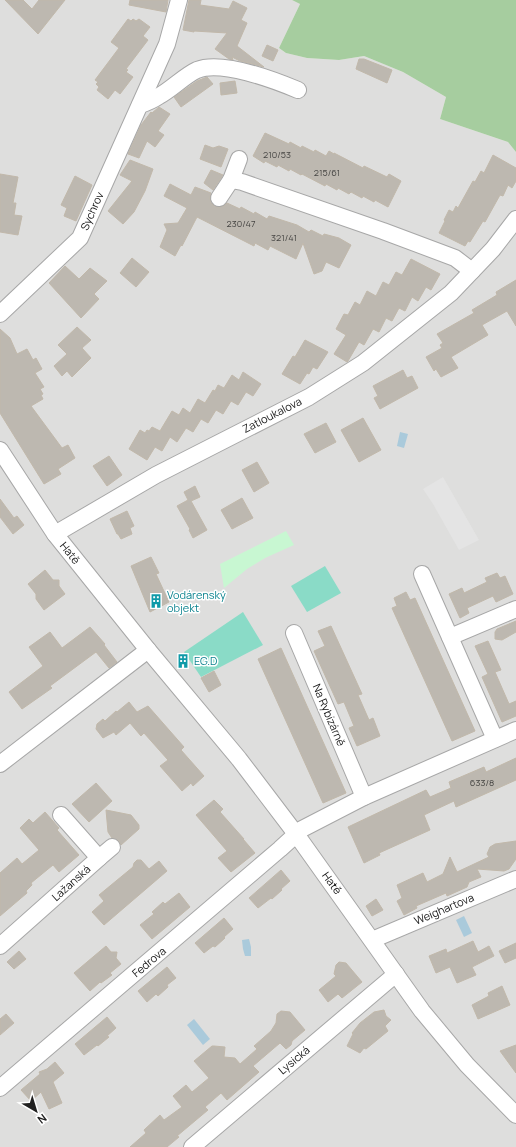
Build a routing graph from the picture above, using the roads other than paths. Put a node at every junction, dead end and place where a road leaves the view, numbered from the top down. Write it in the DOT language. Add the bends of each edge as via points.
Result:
graph roads {
  1 [pos="179,0"];
  2 [pos="298,90"];
  3 [pos="140,106"];
  4 [pos="239,159"];
  5 [pos="231,180"];
  6 [pos="219,198"];
  7 [pos="516,220"];
  8 [pos="472,271"];
  9 [pos="0,314"];
  10 [pos="0,450"];
  11 [pos="55,534"];
  12 [pos="422,574"];
  13 [pos="516,609"];
  14 [pos="294,633"];
  15 [pos="450,637"];
  16 [pos="148,650"];
  17 [pos="516,730"];
  18 [pos="495,739"];
  19 [pos="0,764"];
  20 [pos="364,797"];
  21 [pos="60,815"];
  22 [pos="296,834"];
  23 [pos="112,847"];
  24 [pos="99,858"];
  25 [pos="516,878"];
  26 [pos="372,940"];
  27 [pos="0,946"];
  28 [pos="396,974"];
  29 [pos="0,1088"];
  30 [pos="516,1115"];
  31 [pos="192,1147"];
  1 -- 3 [label="street, Sychrov" via="167,44"];
  2 -- 3 [label="street" via="271,79 213,67 197,70 158,97"];
  3 -- 9 [label="street, Sychrov" via="80,238"];
  4 -- 5 [label="street"];
  5 -- 6 [label="street"];
  5 -- 8 [label="street" via="455,258"];
  7 -- 8 [label="street, Zatloukalova"];
  8 -- 11 [label="street, Zatloukalova" via="445,298 363,363 309,397 156,475"];
  10 -- 11 [label="street, Hatě"];
  11 -- 16 [label="street, Hatě"];
  12 -- 15 [label="street"];
  13 -- 15 [label="street"];
  14 -- 20 [label="street, Na Rybízárně"];
  15 -- 18 [label="street"];
  16 -- 19 [label="street"];
  16 -- 22 [label="street, Hatě" via="239,759"];
  17 -- 18 [label="street"];
  18 -- 20 [label="street"];
  20 -- 22 [label="street"];
  21 -- 24 [label="street, Lažanská"];
  22 -- 26 [label="street, Hatě"];
  22 -- 29 [label="street, Fedrova"];
  23 -- 24 [label="street"];
  24 -- 27 [label="street, Lažanská"];
  25 -- 26 [label="street, Weighartova"];
  26 -- 28 [label="street, Hatě"];
  28 -- 30 [label="street, Hatě" via="422,1011 467,1065"];
  28 -- 31 [label="street, Lysická"];
}
